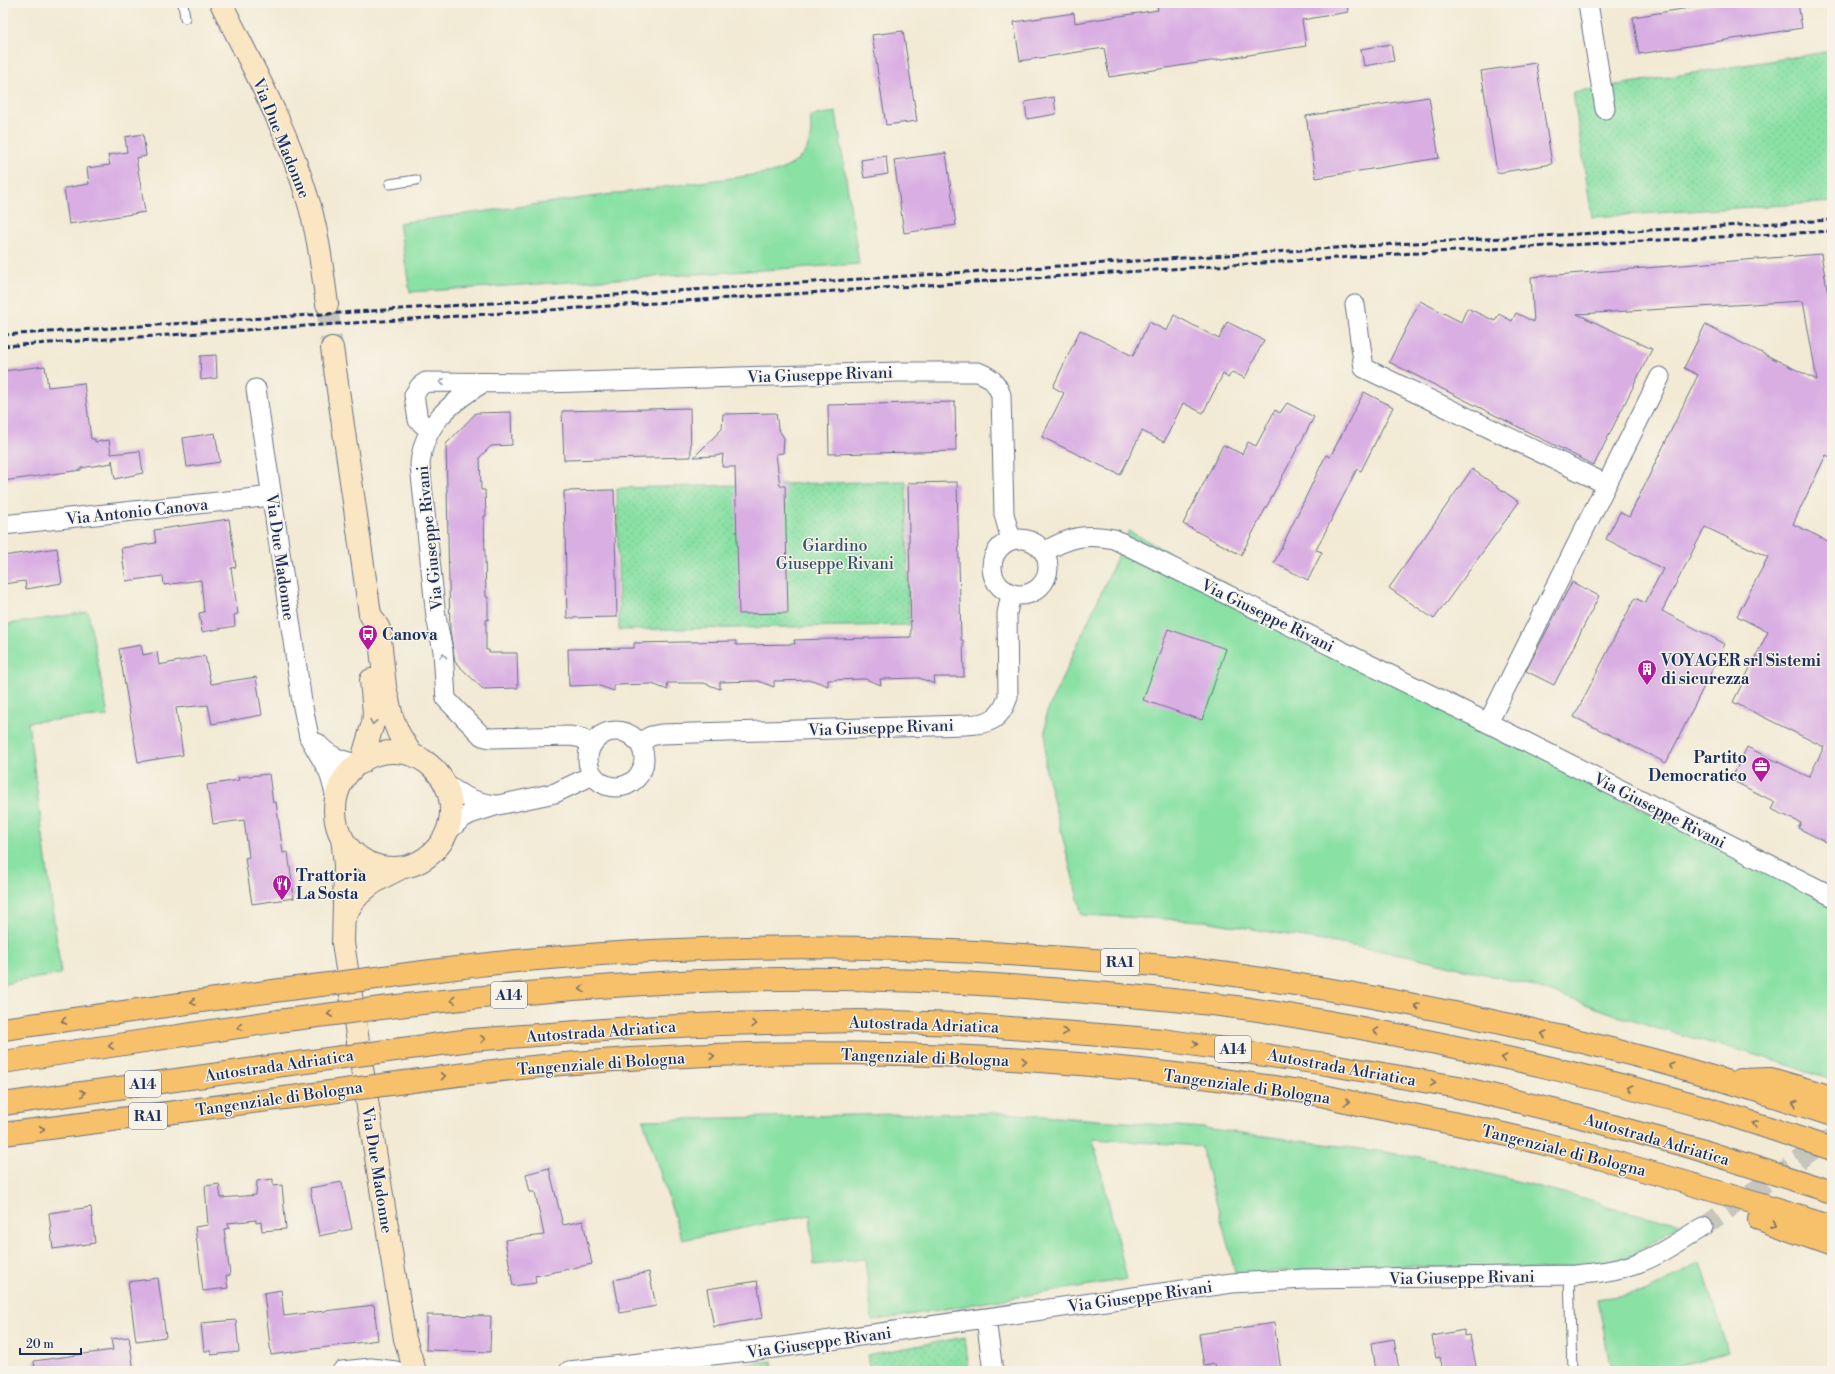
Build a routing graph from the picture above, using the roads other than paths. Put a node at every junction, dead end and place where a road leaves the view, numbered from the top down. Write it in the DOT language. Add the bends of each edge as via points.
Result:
graph roads {
  1 [pos="183,3"];
  2 [pos="221,3"];
  3 [pos="1588,3"];
  4 [pos="185,18"];
  5 [pos="1604,109"];
  6 [pos="416,180"];
  7 [pos="390,184"];
  8 [pos="327,304"];
  9 [pos="1355,305"];
  10 [pos="332,348"];
  11 [pos="1660,377"];
  12 [pos="481,384"];
  13 [pos="256,389"];
  14 [pos="429,430"];
  15 [pos="1606,484"];
  16 [pos="272,496"];
  17 [pos="3,525"];
  18 [pos="1011,540"];
  19 [pos="1044,552"];
  20 [pos="1010,594"];
  21 [pos="370,614"];
  22 [pos="1488,723"];
  23 [pos="307,726"];
  24 [pos="639,743"];
  25 [pos="592,744"];
  26 [pos="411,754"];
  27 [pos="359,763"];
  28 [pos="593,774"];
  29 [pos="444,783"];
  30 [pos="336,797"];
  31 [pos="498,805"];
  32 [pos="445,834"];
  33 [pos="342,837"];
  34 [pos="399,869"];
  35 [pos="1832,896"];
  36 [pos="344,919"];
  37 [pos="3,1029"];
  38 [pos="3,1062"];
  39 [pos="1723,1080"];
  40 [pos="1832,1098"];
  41 [pos="3,1104"];
  42 [pos="1832,1115"];
  43 [pos="1484,1130"];
  44 [pos="3,1134"];
  45 [pos="1832,1149"];
  46 [pos="1832,1192"];
  47 [pos="1703,1227"];
  48 [pos="1832,1227"];
  49 [pos="1832,1245"];
  50 [pos="1569,1275"];
  51 [pos="986,1319"];
  52 [pos="342,1371"];
  53 [pos="396,1371"];
  54 [pos="416,1371"];
  55 [pos="569,1371"];
  56 [pos="993,1371"];
  57 [pos="1572,1371"];
  1 -- 4 [label="lane"];
  2 -- 8 [label="main road, Via Due Madonne" via="290,149 300,176 314,219"];
  3 -- 5 [label="street"];
  6 -- 7 [label="lane"];
  9 -- 15 [label="street" via="1364,368"];
  10 -- 21 [label="main road"];
  11 -- 15 [label="street"];
  12 -- 14 [label="street, Via Giuseppe Rivani" via="463,395"];
  12 -- 14 [label="street, Via Giuseppe Rivani, one-way" via="426,382 420,386 414,395 415,413 418,420"];
  12 -- 18 [label="street, Via Giuseppe Rivani" via="978,372 990,376 997,384 1001,395 1004,514"];
  13 -- 16 [label="street, Via Due Madonne"];
  25 -- 14 [label="street, Via Giuseppe Rivani, one-way" via="570,736 482,736 447,703 444,695 443,651 436,617 420,465 421,452"];
  15 -- 22 [label="street"];
  16 -- 17 [label="street, Via Antonio Canova"];
  16 -- 23 [label="street, Via Due Madonne"];
  18 -- 19 [label="street" via="1028,540 1037,544"];
  18 -- 20 [label="street" via="997,550 991,566 996,583"];
  19 -- 20 [label="street" via="1048,574 1043,584 1028,594"];
  19 -- 22 [label="street, Via Giuseppe Rivani" via="1070,539 1085,536 1114,539"];
  20 -- 24 [label="street, Via Giuseppe Rivani" via="1007,613 1008,697 1000,714 989,722 965,725 661,734"];
  21 -- 26 [label="main road" via="380,629 385,687 392,717"];
  21 -- 27 [label="main road, one-way" via="365,630 374,713 371,731"];
  22 -- 35 [label="street, Via Giuseppe Rivani"];
  23 -- 27 [label="street, Via Due Madonne" via="326,752 338,759"];
  23 -- 30 [label="street, Via Due Madonne" via="313,745 329,772"];
  24 -- 25 [label="street" via="633,737 618,731 601,736"];
  24 -- 28 [label="street" via="644,762 635,779 618,787 608,786"];
  25 -- 28 [label="street" via="588,758"];
  26 -- 27 [label="main road" via="385,753"];
  26 -- 29 [label="main road" via="435,770"];
  27 -- 30 [label="main road" via="346,775"];
  28 -- 31 [label="street" via="555,793"];
  29 -- 31 [label="street" via="465,798"];
  29 -- 32 [label="main road" via="451,813"];
  30 -- 33 [label="main road" via="334,812 336,825"];
  31 -- 32 [label="street" via="470,814"];
  32 -- 34 [label="main road" via="440,846 431,854 420,862"];
  33 -- 34 [label="main road" via="358,857 377,867"];
  33 -- 36 [label="main road, Via Due Madonne" via="345,864"];
  34 -- 36 [label="main road, Via Due Madonne" via="363,890 348,908"];
  36 -- 54 [label="main road, Via Due Madonne" via="343,944 370,1120 405,1339"];
  39 -- 37 [label="highway, RA1, one-way, bridge" via="1582,1042 1340,991 1187,969 1082,959 866,947 744,948 538,959 273,991"];
  45 -- 38 [label="highway, A14, one-way, bridge" via="1705,1108 1576,1074 1470,1050 1255,1009 1068,990 963,983 734,980 621,985 397,1006"];
  39 -- 40 [label="highway" via="1771,1079"];
  42 -- 39 [label="highway, RA1, one-way"];
  41 -- 46 [label="highway, Autostrada Adriatica / A14, one-way, bridge" via="472,1040 720,1024 859,1021 960,1024 1163,1040 1326,1064 1458,1088 1569,1114 1694,1148"];
  44 -- 43 [label="highway, Tangenziale di Bologna / RA1, one-way, bridge" via="532,1067 717,1055 862,1054 1054,1063 1161,1073 1314,1094"];
  43 -- 48 [label="highway, Tangenziale di Bologna / RA1" via="1544,1143 1658,1174"];
  43 -- 49 [label="highway, one-way" via="1519,1148 1766,1221"];
  47 -- 50 [label="street, Via Giuseppe Rivani" via="1636,1264 1602,1272"];
  50 -- 51 [label="street, Via Giuseppe Rivani" via="1304,1279 1232,1283"];
  50 -- 57 [label="lane"];
  51 -- 55 [label="street, Via Giuseppe Rivani" via="774,1348"];
  51 -- 56 [label="street"];
  52 -- 53 [label="street" via="371,1368"];
}
